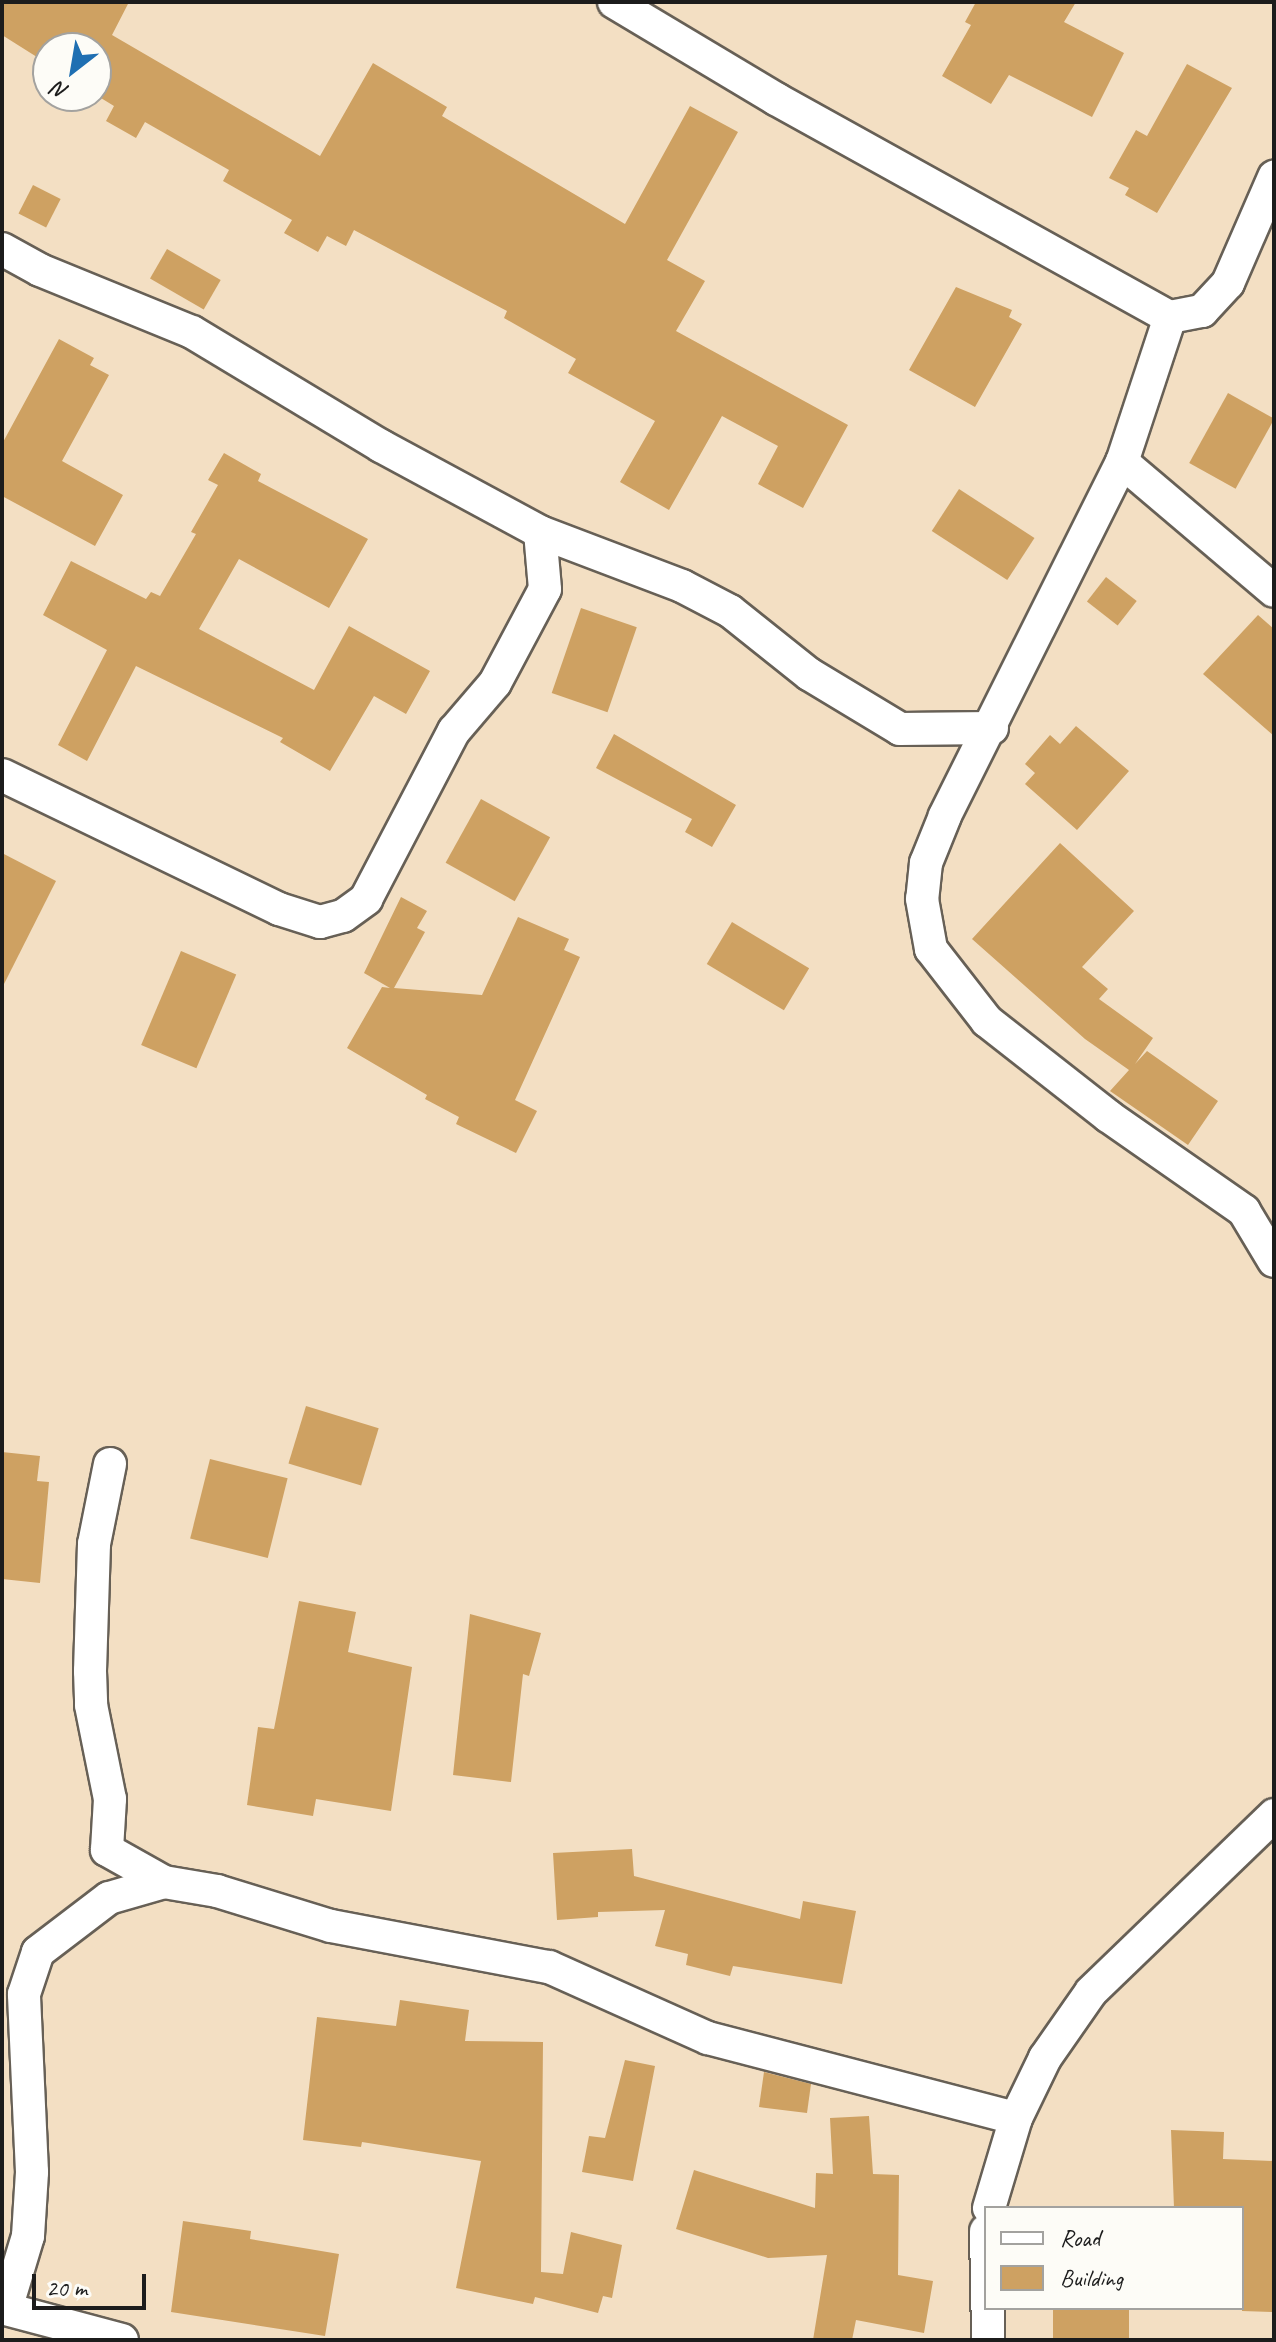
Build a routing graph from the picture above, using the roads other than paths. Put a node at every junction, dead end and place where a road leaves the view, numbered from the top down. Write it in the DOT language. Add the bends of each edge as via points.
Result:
graph roads {
  1 [pos="614,2"];
  2 [pos="1274,177"];
  3 [pos="2,249"];
  4 [pos="1170,317"];
  5 [pos="1122,462"];
  6 [pos="540,532"];
  7 [pos="1274,591"];
  8 [pos="992,728"];
  9 [pos="2,775"];
  10 [pos="1274,1261"];
  11 [pos="110,1464"];
  12 [pos="1274,1815"];
  13 [pos="164,1882"];
  14 [pos="1016,2118"];
  15 [pos="990,2206"];
  16 [pos="4,2309"];
  17 [pos="987,2310"];
  18 [pos="122,2340"];
  19 [pos="988,2340"];
  1 -- 4 [label="street" via="776,99"];
  2 -- 4 [label="street" via="1228,283 1202,311"];
  3 -- 6 [label="street" via="40,270 192,332 381,446"];
  4 -- 5 [label="street"];
  5 -- 7 [label="street"];
  5 -- 8 [label="street"];
  6 -- 8 [label="street" via="682,586 730,611 809,674 900,729"];
  6 -- 9 [label="street" via="545,589 495,683 454,731 366,899 343,916 320,922 279,909"];
  8 -- 10 [label="street" via="926,863 922,899 931,949 956,986 1005,1036 1244,1211"];
  11 -- 13 [label="street" via="94,1544 90,1671 91,1705 110,1799 107,1850"];
  12 -- 14 [label="street" via="1091,1992 1045,2058"];
  13 -- 14 [label="street" via="217,1891 331,1926 549,1967 708,2038"];
  13 -- 16 [label="street" via="109,1898 38,1952 24,1994 32,2172 28,2236"];
  14 -- 15 [label="street"];
  16 -- 18 [label="street"];
  17 -- 19 [label="street"];
}
